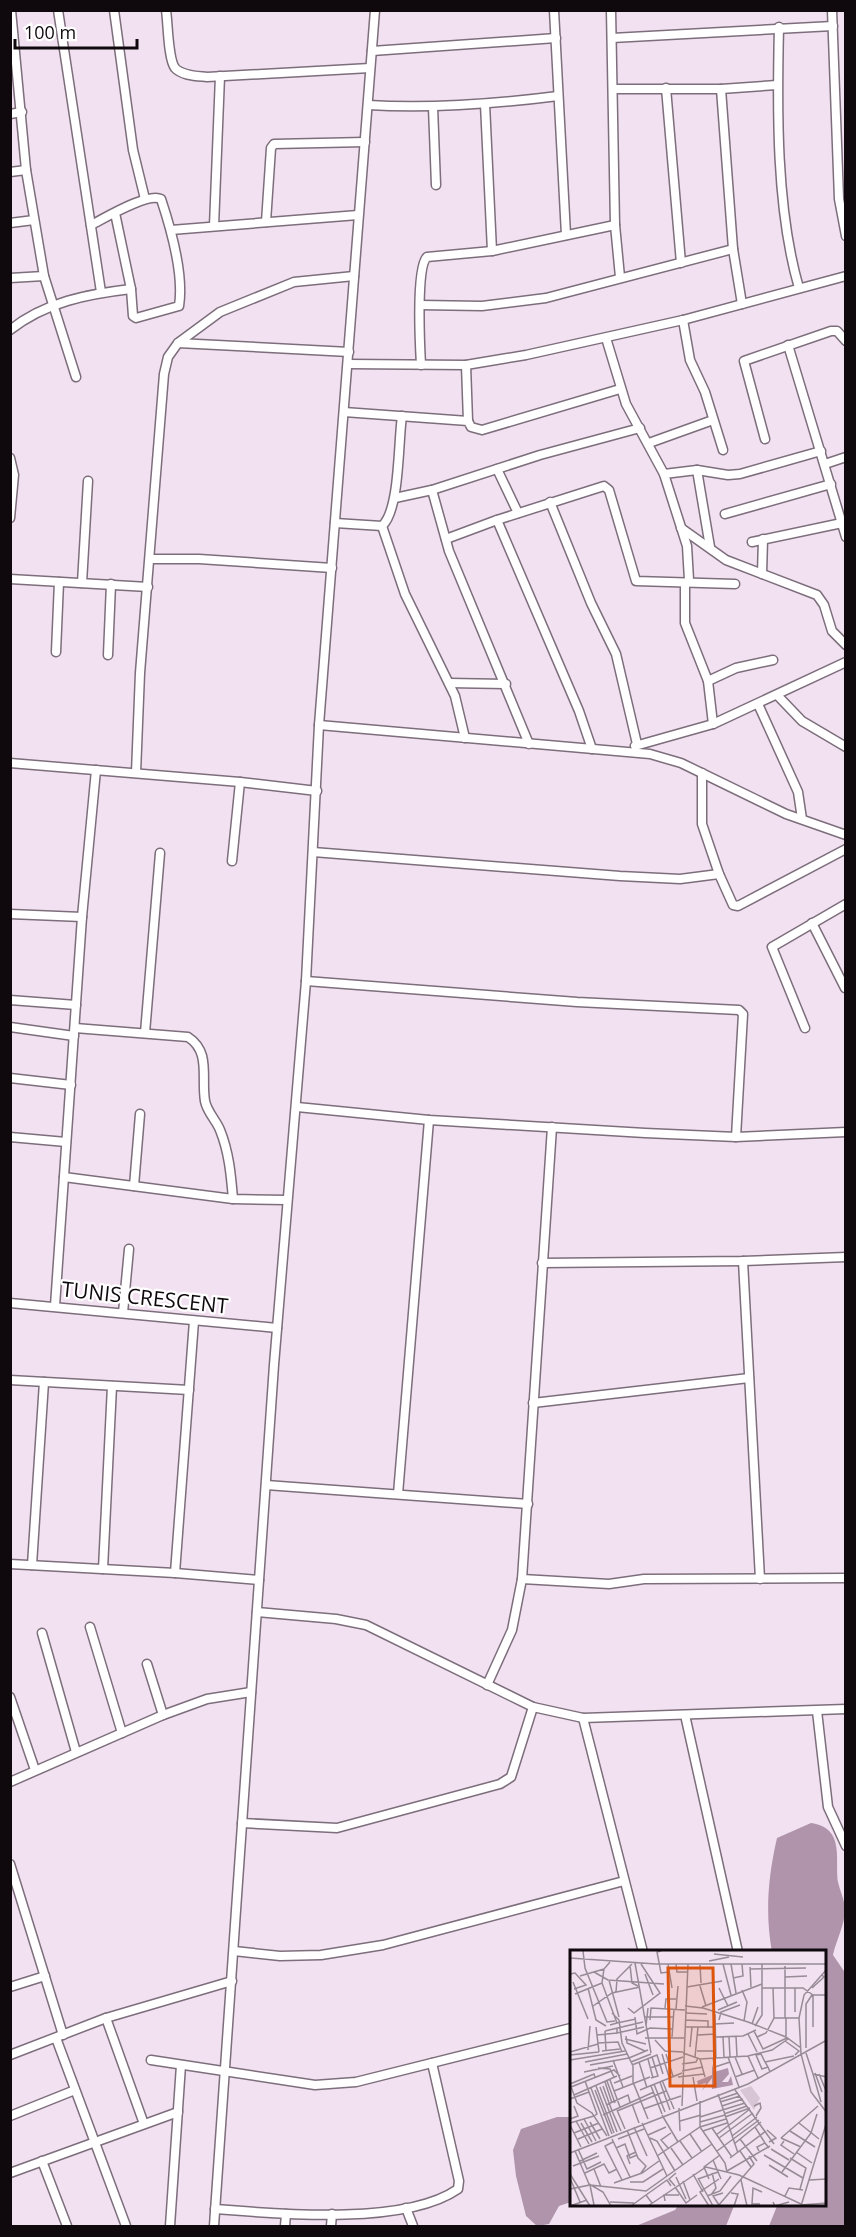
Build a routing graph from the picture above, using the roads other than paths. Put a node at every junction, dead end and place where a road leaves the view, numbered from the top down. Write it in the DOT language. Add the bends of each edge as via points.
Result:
graph roads {
  1 [pos="11,10"];
  2 [pos="58,10"];
  3 [pos="114,10"];
  4 [pos="166,10"];
  5 [pos="375,10"];
  6 [pos="554,10"];
  7 [pos="611,10"];
  8 [pos="832,10"];
  9 [pos="833,26"];
  10 [pos="778,27"];
  11 [pos="556,38"];
  12 [pos="612,38"];
  13 [pos="372,51"];
  14 [pos="13,64"];
  15 [pos="370,68"];
  16 [pos="220,76"];
  17 [pos="777,85"];
  18 [pos="666,88"];
  19 [pos="615,89"];
  20 [pos="722,89"];
  21 [pos="558,96"];
  22 [pos="485,104"];
  23 [pos="368,105"];
  24 [pos="433,107"];
  25 [pos="22,112"];
  26 [pos="10,114"];
  27 [pos="835,136"];
  28 [pos="846,136"];
  29 [pos="364,142"];
  30 [pos="26,170"];
  31 [pos="10,172"];
  32 [pos="436,185"];
  33 [pos="145,199"];
  34 [pos="842,199"];
  35 [pos="115,213"];
  36 [pos="358,215"];
  37 [pos="34,220"];
  38 [pos="266,222"];
  39 [pos="10,224"];
  40 [pos="91,225"];
  41 [pos="615,225"];
  42 [pos="214,226"];
  43 [pos="171,230"];
  44 [pos="567,235"];
  45 [pos="846,236"];
  46 [pos="733,249"];
  47 [pos="492,251"];
  48 [pos="681,263"];
  49 [pos="44,276"];
  50 [pos="354,276"];
  51 [pos="846,276"];
  52 [pos="620,277"];
  53 [pos="10,278"];
  54 [pos="799,288"];
  55 [pos="130,289"];
  56 [pos="101,292"];
  57 [pos="742,304"];
  58 [pos="53,305"];
  59 [pos="420,305"];
  60 [pos="683,320"];
  61 [pos="10,330"];
  62 [pos="606,338"];
  63 [pos="846,341"];
  64 [pos="177,343"];
  65 [pos="789,345"];
  66 [pos="349,352"];
  67 [pos="348,364"];
  68 [pos="422,364"];
  69 [pos="466,365"];
  70 [pos="76,377"];
  71 [pos="620,389"];
  72 [pos="344,412"];
  73 [pos="402,416"];
  74 [pos="713,420"];
  75 [pos="468,421"];
  76 [pos="639,428"];
  77 [pos="765,439"];
  78 [pos="649,442"];
  79 [pos="723,450"];
  80 [pos="822,451"];
  81 [pos="846,457"];
  82 [pos="10,458"];
  83 [pos="825,464"];
  84 [pos="497,469"];
  85 [pos="697,470"];
  86 [pos="664,474"];
  87 [pos="88,481"];
  88 [pos="831,484"];
  89 [pos="432,490"];
  90 [pos="394,498"];
  91 [pos="550,502"];
  92 [pos="842,511"];
  93 [pos="518,513"];
  94 [pos="725,514"];
  95 [pos="10,518"];
  96 [pos="497,520"];
  97 [pos="335,523"];
  98 [pos="842,523"];
  99 [pos="382,526"];
  100 [pos="681,528"];
  101 [pos="846,537"];
  102 [pos="446,539"];
  103 [pos="763,540"];
  104 [pos="752,542"];
  105 [pos="710,547"];
  106 [pos="150,558"];
  107 [pos="332,568"];
  108 [pos="762,574"];
  109 [pos="10,579"];
  110 [pos="59,582"];
  111 [pos="82,583"];
  112 [pos="111,584"];
  113 [pos="685,584"];
  114 [pos="735,584"];
  115 [pos="148,587"];
  116 [pos="846,645"];
  117 [pos="56,652"];
  118 [pos="108,655"];
  119 [pos="772,660"];
  120 [pos="846,662"];
  121 [pos="708,681"];
  122 [pos="449,683"];
  123 [pos="506,684"];
  124 [pos="778,696"];
  125 [pos="758,704"];
  126 [pos="713,724"];
  127 [pos="319,725"];
  128 [pos="465,738"];
  129 [pos="529,744"];
  130 [pos="637,744"];
  131 [pos="846,747"];
  132 [pos="592,749"];
  133 [pos="627,752"];
  134 [pos="10,763"];
  135 [pos="96,770"];
  136 [pos="136,773"];
  137 [pos="702,773"];
  138 [pos="240,782"];
  139 [pos="318,791"];
  140 [pos="802,819"];
  141 [pos="846,835"];
  142 [pos="846,849"];
  143 [pos="313,852"];
  144 [pos="160,853"];
  145 [pos="232,861"];
  146 [pos="719,874"];
  147 [pos="846,904"];
  148 [pos="10,914"];
  149 [pos="82,917"];
  150 [pos="812,923"];
  151 [pos="306,981"];
  152 [pos="845,988"];
  153 [pos="10,1000"];
  154 [pos="76,1005"];
  155 [pos="10,1027"];
  156 [pos="805,1028"];
  157 [pos="75,1032"];
  158 [pos="146,1033"];
  159 [pos="10,1078"];
  160 [pos="71,1085"];
  161 [pos="297,1107"];
  162 [pos="140,1114"];
  163 [pos="429,1120"];
  164 [pos="552,1127"];
  165 [pos="846,1132"];
  166 [pos="10,1137"];
  167 [pos="736,1137"];
  168 [pos="66,1142"];
  169 [pos="64,1177"];
  170 [pos="134,1186"];
  171 [pos="233,1199"];
  172 [pos="286,1200"];
  173 [pos="129,1249"];
  174 [pos="846,1257"];
  175 [pos="743,1262"];
  176 [pos="542,1263"];
  177 [pos="10,1303"];
  178 [pos="55,1306"];
  179 [pos="123,1313"];
  180 [pos="194,1321"];
  181 [pos="277,1328"];
  182 [pos="749,1378"];
  183 [pos="10,1380"];
  184 [pos="44,1382"];
  185 [pos="112,1386"];
  186 [pos="189,1390"];
  187 [pos="533,1403"];
  188 [pos="266,1485"];
  189 [pos="398,1494"];
  190 [pos="528,1504"];
  191 [pos="10,1564"];
  192 [pos="32,1565"];
  193 [pos="103,1569"];
  194 [pos="175,1572"];
  195 [pos="846,1578"];
  196 [pos="522,1579"];
  197 [pos="760,1579"];
  198 [pos="259,1580"];
  199 [pos="257,1612"];
  200 [pos="90,1627"];
  201 [pos="42,1633"];
  202 [pos="147,1664"];
  203 [pos="487,1685"];
  204 [pos="251,1692"];
  205 [pos="10,1697"];
  206 [pos="533,1707"];
  207 [pos="846,1709"];
  208 [pos="818,1711"];
  209 [pos="163,1715"];
  210 [pos="685,1715"];
  211 [pos="583,1718"];
  212 [pos="122,1733"];
  213 [pos="76,1752"];
  214 [pos="35,1770"];
  215 [pos="10,1782"];
  216 [pos="242,1822"];
  217 [pos="846,1846"];
  218 [pos="11,1870"];
  219 [pos="624,1881"];
  220 [pos="642,1950"];
  221 [pos="738,1950"];
  222 [pos="234,1951"];
  223 [pos="45,1976"];
  224 [pos="232,1981"];
  225 [pos="10,1987"];
  226 [pos="106,2018"];
  227 [pos="570,2028"];
  228 [pos="60,2036"];
  229 [pos="10,2055"];
  230 [pos="151,2060"];
  231 [pos="432,2063"];
  232 [pos="181,2065"];
  233 [pos="225,2072"];
  234 [pos="75,2090"];
  235 [pos="178,2112"];
  236 [pos="10,2116"];
  237 [pos="144,2124"];
  238 [pos="94,2142"];
  239 [pos="42,2161"];
  240 [pos="10,2173"];
  241 [pos="406,2208"];
  242 [pos="215,2209"];
  243 [pos="286,2214"];
  244 [pos="332,2214"];
  245 [pos="67,2226"];
  246 [pos="126,2226"];
  247 [pos="170,2226"];
  248 [pos="214,2226"];
  249 [pos="285,2226"];
  250 [pos="331,2226"];
  251 [pos="413,2226"];
  1 -- 14 [label="street"];
  2 -- 40 [label="street"];
  3 -- 33 [label="street" via="133,150"];
  4 -- 16 [label="street" via="175,68 193,76"];
  5 -- 13 [label="street"];
  6 -- 11 [label="street"];
  7 -- 12 [label="street"];
  8 -- 9 [label="street"];
  9 -- 10 [label="street"];
  9 -- 27 [label="street"];
  10 -- 12 [label="street"];
  10 -- 17 [label="street"];
  11 -- 13 [label="street"];
  11 -- 21 [label="street"];
  12 -- 19 [label="street"];
  13 -- 15 [label="street"];
  14 -- 25 [label="street"];
  15 -- 16 [label="street"];
  15 -- 23 [label="street"];
  16 -- 42 [label="street"];
  17 -- 20 [label="street"];
  17 -- 54 [label="street" via="785,224"];
  18 -- 19 [label="street"];
  18 -- 20 [label="street"];
  18 -- 48 [label="street"];
  19 -- 41 [label="street"];
  20 -- 46 [label="street"];
  21 -- 22 [label="street"];
  21 -- 44 [label="street"];
  22 -- 24 [label="street"];
  22 -- 47 [label="street"];
  23 -- 24 [label="street"];
  23 -- 29 [label="street"];
  24 -- 32 [label="street"];
  25 -- 26 [label="street"];
  25 -- 30 [label="street"];
  27 -- 28 [label="street"];
  27 -- 34 [label="street"];
  29 -- 36 [label="street"];
  29 -- 38 [label="street" via="274,144"];
  30 -- 31 [label="street"];
  30 -- 37 [label="street"];
  33 -- 35 [label="street"];
  33 -- 43 [label="street" via="162,199"];
  34 -- 45 [label="street"];
  35 -- 40 [label="street"];
  35 -- 55 [label="street"];
  36 -- 38 [label="street"];
  36 -- 50 [label="street"];
  37 -- 39 [label="street"];
  37 -- 49 [label="street"];
  38 -- 42 [label="street"];
  40 -- 56 [label="street"];
  41 -- 44 [label="street"];
  41 -- 52 [label="street"];
  42 -- 43 [label="street"];
  43 -- 55 [label="street" via="179,306 135,318"];
  44 -- 47 [label="street"];
  46 -- 48 [label="street"];
  46 -- 57 [label="street"];
  47 -- 59 [label="street" via="426,257 422,264"];
  48 -- 52 [label="street"];
  49 -- 53 [label="street"];
  49 -- 58 [label="street"];
  50 -- 64 [label="street" via="294,282 220,312"];
  50 -- 66 [label="street"];
  51 -- 54 [label="street"];
  52 -- 59 [label="street" via="546,298 497,305"];
  54 -- 57 [label="street"];
  55 -- 56 [label="street"];
  56 -- 58 [label="street"];
  57 -- 60 [label="street"];
  58 -- 61 [label="street"];
  58 -- 70 [label="street"];
  59 -- 68 [label="street"];
  60 -- 62 [label="street"];
  60 -- 74 [label="street" via="690,360"];
  62 -- 69 [label="street"];
  62 -- 71 [label="street"];
  63 -- 65 [label="street" via="834,331"];
  64 -- 66 [label="street"];
  64 -- 106 [label="street" via="164,374"];
  65 -- 77 [label="street" via="744,361"];
  65 -- 80 [label="street"];
  66 -- 67 [label="street"];
  67 -- 68 [label="street"];
  67 -- 72 [label="street"];
  68 -- 69 [label="street"];
  69 -- 75 [label="street"];
  71 -- 75 [label="street" via="482,429 471,427"];
  71 -- 76 [label="street"];
  72 -- 73 [label="street"];
  72 -- 97 [label="street"];
  73 -- 75 [label="street"];
  73 -- 90 [label="street"];
  74 -- 78 [label="street"];
  74 -- 79 [label="street"];
  76 -- 78 [label="street"];
  76 -- 84 [label="street"];
  78 -- 86 [label="street"];
  80 -- 83 [label="street"];
  80 -- 85 [label="street" via="740,474"];
  81 -- 83 [label="street"];
  82 -- 95 [label="street" via="14,475"];
  83 -- 88 [label="street"];
  84 -- 89 [label="street"];
  84 -- 93 [label="street"];
  85 -- 86 [label="street"];
  85 -- 105 [label="street"];
  86 -- 100 [label="street"];
  87 -- 111 [label="street"];
  88 -- 92 [label="street"];
  88 -- 94 [label="street"];
  89 -- 90 [label="street"];
  89 -- 102 [label="street"];
  90 -- 99 [label="street" via="392,513"];
  91 -- 93 [label="street"];
  91 -- 113 [label="street" via="606,487 633,579 639,583"];
  91 -- 130 [label="street" via="616,654"];
  92 -- 98 [label="street"];
  93 -- 96 [label="street"];
  96 -- 102 [label="street"];
  96 -- 132 [label="street"];
  97 -- 99 [label="street"];
  97 -- 107 [label="street"];
  98 -- 101 [label="street"];
  98 -- 103 [label="street"];
  99 -- 122 [label="street" via="405,594"];
  100 -- 105 [label="street"];
  100 -- 113 [label="street" via="687,546 689,580"];
  102 -- 123 [label="street"];
  103 -- 104 [label="street"];
  103 -- 108 [label="street"];
  105 -- 108 [label="street" via="726,560"];
  106 -- 107 [label="street"];
  106 -- 115 [label="street"];
  107 -- 127 [label="street"];
  108 -- 116 [label="street" via="820,598 832,632"];
  109 -- 110 [label="street"];
  110 -- 111 [label="street"];
  110 -- 117 [label="street"];
  111 -- 112 [label="street"];
  112 -- 115 [label="street"];
  112 -- 118 [label="street"];
  113 -- 114 [label="street"];
  113 -- 121 [label="street" via="685,623"];
  115 -- 136 [label="street"];
  119 -- 121 [label="street" via="736,668"];
  120 -- 124 [label="street"];
  121 -- 126 [label="street"];
  122 -- 123 [label="street"];
  122 -- 128 [label="street"];
  123 -- 129 [label="street"];
  124 -- 125 [label="street"];
  124 -- 131 [label="street" via="802,721"];
  125 -- 126 [label="street"];
  125 -- 140 [label="street" via="798,792"];
  126 -- 130 [label="street"];
  127 -- 128 [label="street"];
  127 -- 139 [label="street"];
  128 -- 129 [label="street"];
  129 -- 132 [label="street"];
  130 -- 133 [label="street"];
  132 -- 133 [label="street"];
  133 -- 137 [label="street" via="661,757"];
  134 -- 135 [label="street"];
  135 -- 136 [label="street"];
  135 -- 149 [label="street"];
  136 -- 138 [label="street"];
  137 -- 140 [label="street"];
  137 -- 146 [label="street" via="702,824"];
  138 -- 139 [label="street"];
  138 -- 145 [label="street"];
  139 -- 143 [label="street"];
  140 -- 141 [label="street"];
  142 -- 146 [label="street" via="738,906 731,904"];
  143 -- 146 [label="street" via="620,876 680,879"];
  143 -- 151 [label="street"];
  144 -- 158 [label="street"];
  147 -- 150 [label="street"];
  148 -- 149 [label="street"];
  149 -- 154 [label="street"];
  150 -- 152 [label="street"];
  150 -- 156 [label="street" via="771,949"];
  151 -- 161 [label="street"];
  151 -- 167 [label="street" via="739,1010 743,1014"];
  153 -- 154 [label="street"];
  154 -- 157 [label="street"];
  155 -- 157 [label="street"];
  157 -- 158 [label="street"];
  157 -- 160 [label="street"];
  158 -- 171 [label="street" via="188,1037 198,1043 203,1053 205,1102 230,1161"];
  159 -- 160 [label="street"];
  160 -- 168 [label="street"];
  161 -- 163 [label="street"];
  161 -- 172 [label="street"];
  162 -- 170 [label="street"];
  163 -- 164 [label="street"];
  163 -- 189 [label="street"];
  164 -- 167 [label="street"];
  164 -- 176 [label="street"];
  165 -- 167 [label="street"];
  166 -- 168 [label="street"];
  168 -- 169 [label="street"];
  169 -- 170 [label="street"];
  169 -- 178 [label="street"];
  170 -- 171 [label="street"];
  171 -- 172 [label="street"];
  172 -- 181 [label="street"];
  173 -- 179 [label="street"];
  174 -- 175 [label="street"];
  175 -- 176 [label="street"];
  175 -- 182 [label="street"];
  176 -- 187 [label="street"];
  177 -- 178 [label="street, TUNIS CRESCENT"];
  178 -- 179 [label="street, TUNIS CRESCENT"];
  179 -- 180 [label="street, TUNIS CRESCENT"];
  180 -- 181 [label="street, TUNIS CRESCENT"];
  180 -- 186 [label="street"];
  181 -- 188 [label="street"];
  182 -- 187 [label="street"];
  182 -- 197 [label="street"];
  183 -- 184 [label="street"];
  184 -- 185 [label="street"];
  184 -- 192 [label="street"];
  185 -- 186 [label="street"];
  185 -- 193 [label="street"];
  186 -- 194 [label="street"];
  187 -- 190 [label="street"];
  188 -- 189 [label="street"];
  188 -- 198 [label="street"];
  189 -- 190 [label="street"];
  190 -- 196 [label="street"];
  191 -- 192 [label="street"];
  192 -- 193 [label="street"];
  193 -- 194 [label="street"];
  194 -- 198 [label="street"];
  195 -- 197 [label="street"];
  196 -- 197 [label="street" via="609,1584"];
  196 -- 203 [label="street" via="512,1630"];
  198 -- 199 [label="street"];
  199 -- 203 [label="street" via="366,1624"];
  199 -- 204 [label="street"];
  200 -- 212 [label="street"];
  201 -- 213 [label="street"];
  202 -- 209 [label="street"];
  203 -- 206 [label="street"];
  204 -- 209 [label="street" via="207,1699"];
  204 -- 216 [label="street"];
  205 -- 214 [label="street"];
  206 -- 211 [label="street"];
  206 -- 216 [label="street" via="511,1777 500,1784 337,1828"];
  207 -- 208 [label="street"];
  208 -- 210 [label="street"];
  208 -- 217 [label="street" via="828,1807"];
  209 -- 212 [label="street"];
  210 -- 211 [label="street"];
  210 -- 221 [label="street"];
  211 -- 219 [label="street"];
  212 -- 213 [label="street"];
  213 -- 214 [label="street"];
  214 -- 215 [label="street"];
  216 -- 222 [label="street"];
  218 -- 223 [label="street"];
  219 -- 220 [label="street"];
  219 -- 222 [label="street" via="383,1945 321,1955"];
  222 -- 224 [label="street"];
  223 -- 225 [label="street"];
  223 -- 228 [label="street"];
  224 -- 226 [label="street"];
  224 -- 233 [label="street"];
  226 -- 228 [label="street"];
  226 -- 237 [label="street"];
  227 -- 231 [label="street"];
  228 -- 229 [label="street"];
  228 -- 234 [label="street"];
  230 -- 232 [label="street"];
  231 -- 233 [label="street" via="356,2082 315,2085"];
  231 -- 241 [label="street" via="458,2189"];
  232 -- 233 [label="street"];
  232 -- 235 [label="street"];
  233 -- 242 [label="street"];
  234 -- 236 [label="street"];
  234 -- 238 [label="street"];
  235 -- 237 [label="street"];
  235 -- 247 [label="street"];
  237 -- 238 [label="street"];
  238 -- 239 [label="street"];
  238 -- 246 [label="street"];
  239 -- 240 [label="street"];
  239 -- 245 [label="street"];
  241 -- 244 [label="street"];
  241 -- 251 [label="street"];
  242 -- 243 [label="street"];
  242 -- 248 [label="street"];
  243 -- 244 [label="street"];
  243 -- 249 [label="street"];
  244 -- 250 [label="street"];
}
